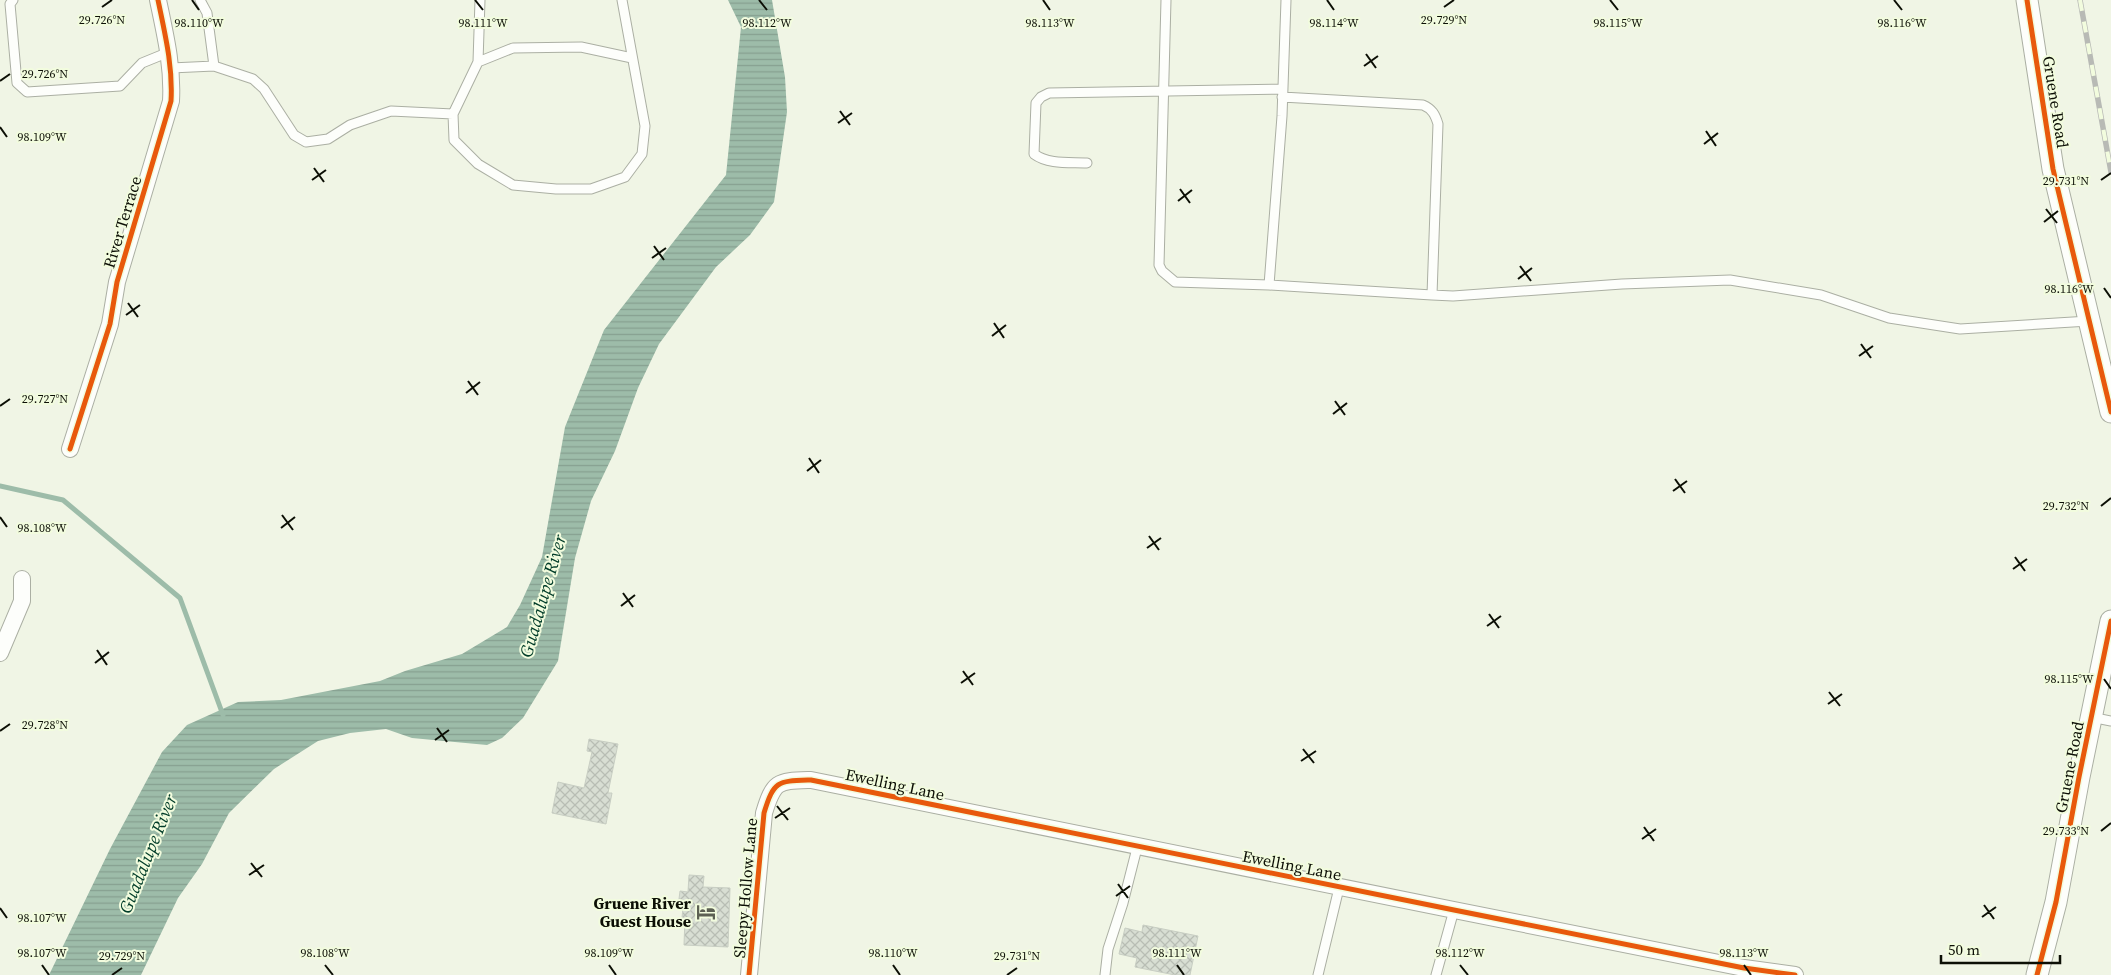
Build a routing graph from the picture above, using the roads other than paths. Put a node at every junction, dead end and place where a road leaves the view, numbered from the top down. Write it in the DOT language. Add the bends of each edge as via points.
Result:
graph roads {
  1 [pos="13,0"];
  2 [pos="158,0"];
  3 [pos="200,0"];
  4 [pos="480,0"];
  5 [pos="622,0"];
  6 [pos="1166,0"];
  7 [pos="1286,0"];
  8 [pos="2027,0"];
  9 [pos="632,58"];
  10 [pos="170,60"];
  11 [pos="478,62"];
  12 [pos="214,66"];
  13 [pos="1164,91"];
  14 [pos="1282,93"];
  15 [pos="453,114"];
  16 [pos="1087,164"];
  17 [pos="1269,285"];
  18 [pos="1432,294"];
  19 [pos="2090,321"];
  20 [pos="2111,412"];
  21 [pos="70,449"];
  22 [pos="22,579"];
  23 [pos="2111,621"];
  24 [pos="0,653"];
  25 [pos="2101,719"];
  26 [pos="784,781"];
  27 [pos="1137,848"];
  28 [pos="1339,888"];
  29 [pos="1454,910"];
  30 [pos="749,975"];
  31 [pos="1105,975"];
  32 [pos="1318,975"];
  33 [pos="1436,975"];
  34 [pos="1795,975"];
  35 [pos="2037,975"];
  1 -- 10 [label="lane" via="10,4 16,83 27,92 120,86 142,63"];
  2 -- 10 [label="street, River Terrace"];
  3 -- 12 [label="lane" via="207,13"];
  4 -- 11 [label="lane"];
  5 -- 9 [label="lane"];
  6 -- 13 [label="lane"];
  7 -- 14 [label="lane"];
  8 -- 19 [label="street, Gruene Road" via="2053,169"];
  9 -- 11 [label="lane" via="581,47 513,48"];
  9 -- 15 [label="lane" via="645,126 642,154 625,177 591,189 556,190 512,184 478,164 454,140"];
  10 -- 12 [label="lane"];
  10 -- 21 [label="street, River Terrace" via="171,101 166,121 117,282 110,324"];
  11 -- 15 [label="lane"];
  12 -- 15 [label="lane" via="253,79 264,89 294,135 306,142 328,138 350,124 391,111"];
  13 -- 14 [label="lane"];
  13 -- 16 [label="lane" via="1049,93 1041,97 1036,103 1034,154 1041,160"];
  13 -- 17 [label="lane" via="1158,265 1175,282"];
  14 -- 17 [label="lane"];
  14 -- 18 [label="lane" via="1423,105 1436,116"];
  17 -- 18 [label="lane"];
  18 -- 19 [label="lane" via="1453,296 1730,280 1821,295 1889,318 1960,329"];
  19 -- 20 [label="street, Gruene Road"];
  22 -- 24 [label="street" via="22,601"];
  23 -- 25 [label="street, Gruene Road"];
  25 -- 35 [label="street, Gruene Road"];
  26 -- 27 [label="street, Ewelling Lane" via="829,783"];
  26 -- 30 [label="street, Sleepy Hollow Lane" via="769,795 764,813"];
  27 -- 28 [label="street, Ewelling Lane"];
  27 -- 31 [label="lane" via="1108,949"];
  28 -- 29 [label="street, Ewelling Lane"];
  28 -- 32 [label="lane"];
  29 -- 33 [label="lane"];
  29 -- 34 [label="street, Ewelling Lane" via="1744,968"];
}
